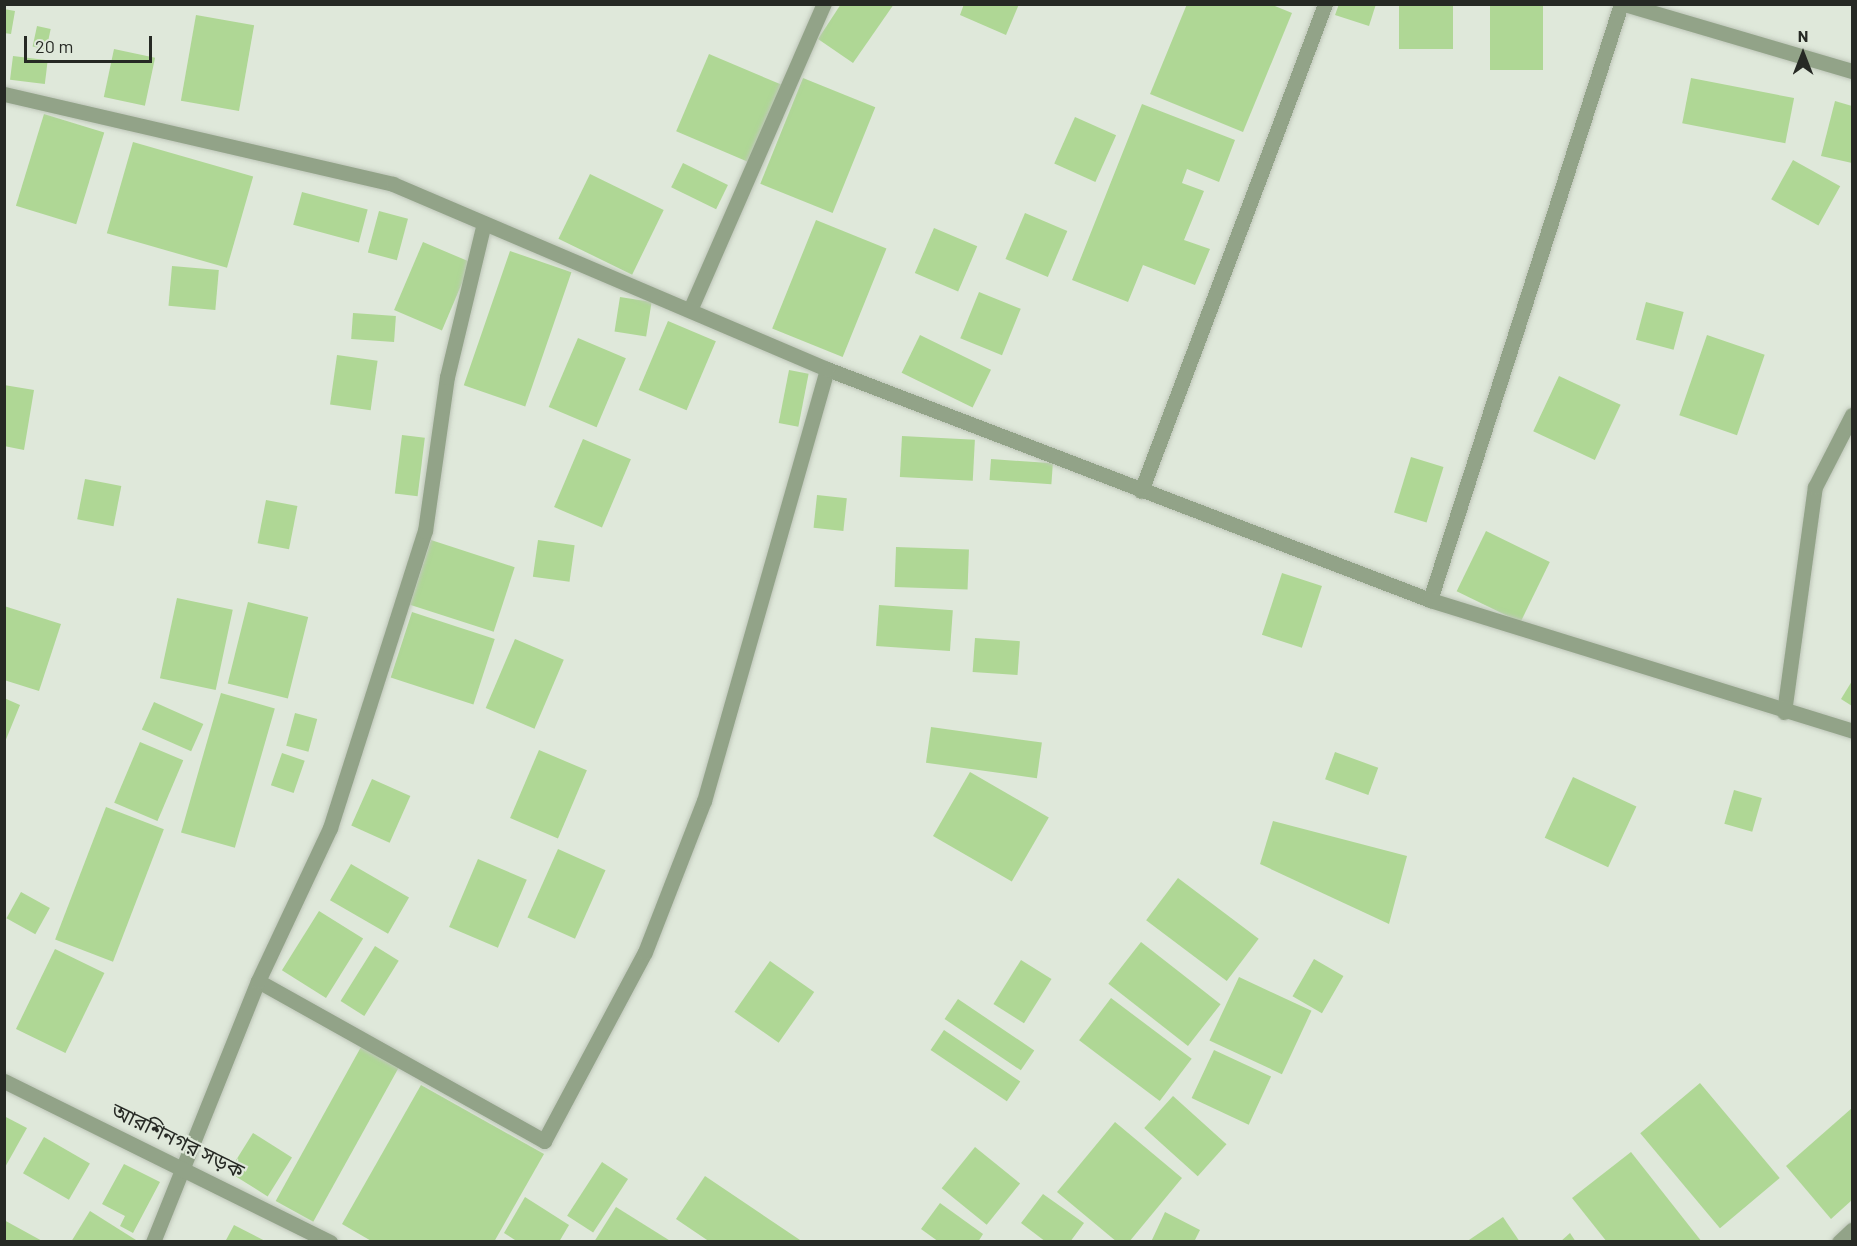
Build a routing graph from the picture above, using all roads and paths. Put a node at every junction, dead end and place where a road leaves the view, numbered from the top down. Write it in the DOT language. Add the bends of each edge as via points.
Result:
graph roads {
  1 [pos="824,4"];
  2 [pos="1325,4"];
  3 [pos="1622,4"];
  4 [pos="1852,71"];
  5 [pos="4,94"];
  6 [pos="484,223"];
  7 [pos="690,310"];
  8 [pos="827,369"];
  9 [pos="1852,415"];
  10 [pos="1141,490"];
  11 [pos="1430,600"];
  12 [pos="1784,712"];
  13 [pos="1852,731"];
  14 [pos="258,981"];
  15 [pos="4,1080"];
  16 [pos="188,1166"];
  17 [pos="1852,1230"];
  18 [pos="153,1242"];
  19 [pos="330,1242"];
  20 [pos="1839,1242"];
  1 -- 7 [label="street"];
  2 -- 10 [label="street"];
  3 -- 4 [label="street"];
  3 -- 11 [label="street"];
  5 -- 6 [label="street" via="393,184"];
  6 -- 7 [label="street"];
  6 -- 14 [label="street" via="447,377 424,531 330,828"];
  7 -- 8 [label="street"];
  8 -- 10 [label="street"];
  8 -- 14 [label="street" via="704,801 645,952 544,1141"];
  9 -- 12 [label="street" via="1815,487"];
  10 -- 11 [label="street"];
  11 -- 12 [label="street"];
  12 -- 13 [label="street"];
  14 -- 16 [label="street"];
  15 -- 16 [label="street, আরশিনগর সড়ক"];
  16 -- 18 [label="street"];
  16 -- 19 [label="street, আরশিনগর সড়ক"];
  17 -- 20 [label="street"];
}
